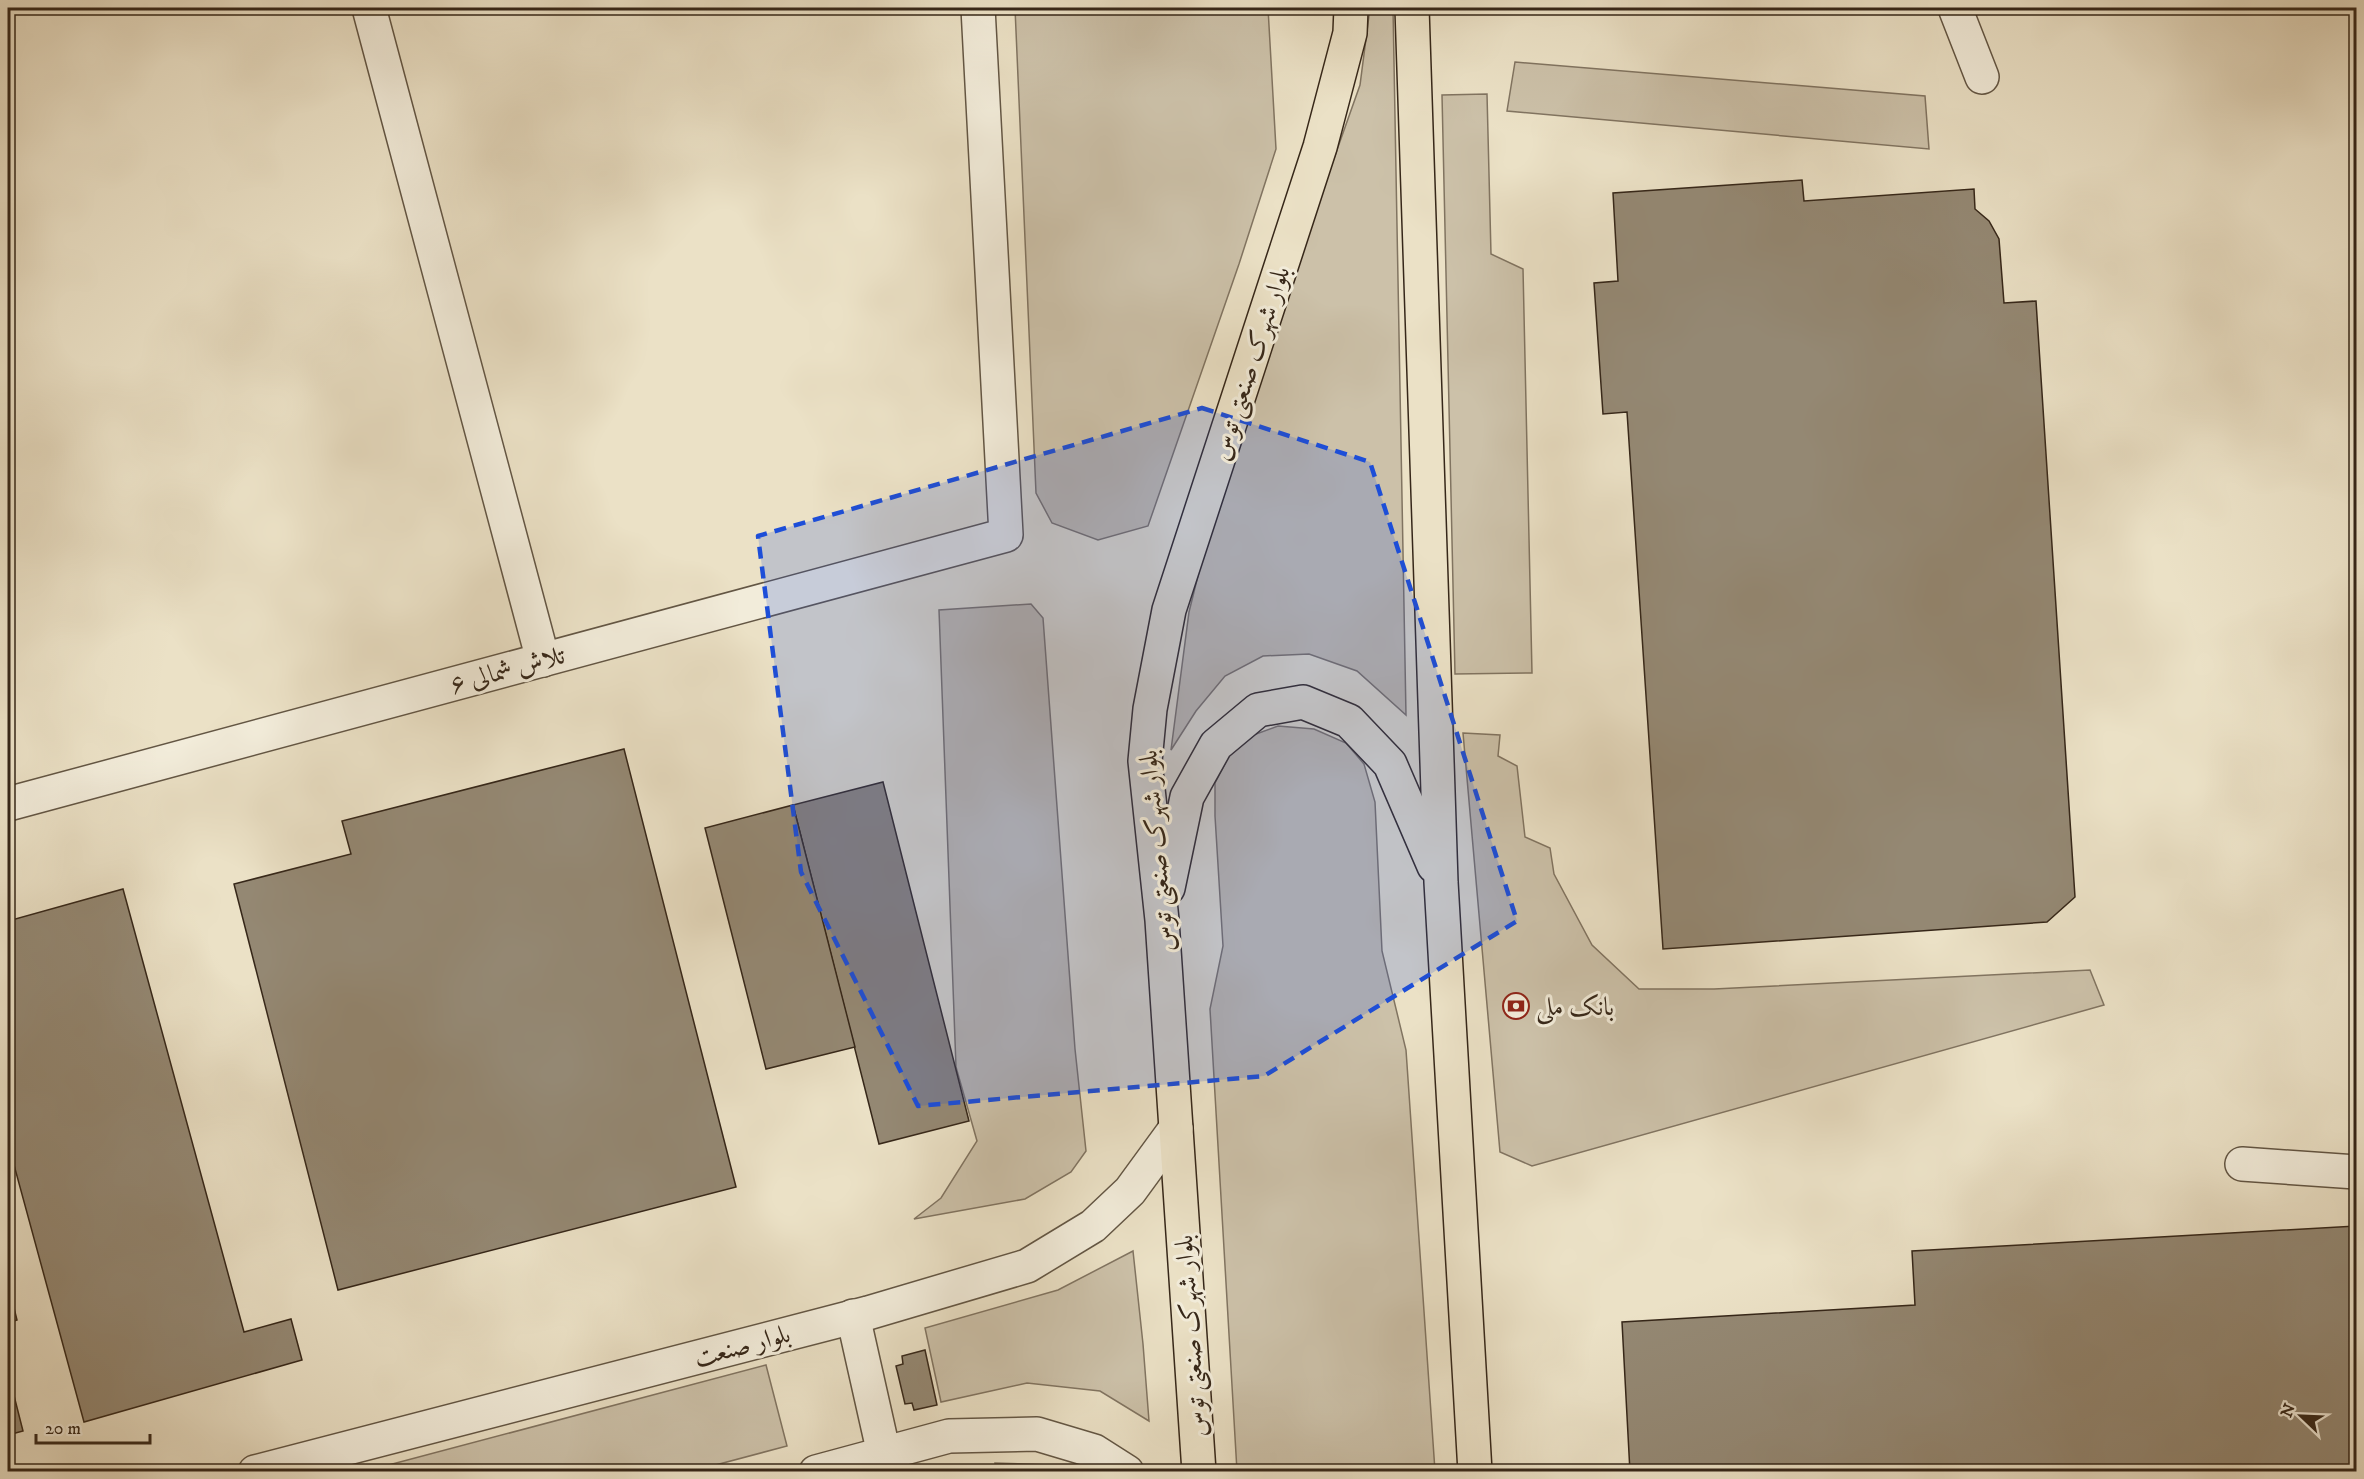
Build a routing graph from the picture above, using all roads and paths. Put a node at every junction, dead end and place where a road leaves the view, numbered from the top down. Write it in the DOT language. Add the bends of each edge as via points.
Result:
graph roads {
  1 [pos="369,8"];
  2 [pos="978,8"];
  3 [pos="1351,8"];
  4 [pos="1412,8"];
  5 [pos="1955,8"];
  6 [pos="1982,77"];
  7 [pos="543,660"];
  8 [pos="8,804"];
  9 [pos="1441,882"];
  10 [pos="1162,920"];
  11 [pos="1176,1128"];
  12 [pos="2242,1164"];
  13 [pos="2356,1172"];
  14 [pos="853,1317"];
  15 [pos="884,1454"];
  16 [pos="255,1472"];
  17 [pos="816,1472"];
  18 [pos="1127,1472"];
  19 [pos="1199,1472"];
  20 [pos="1475,1472"];
  1 -- 7 [label="street"];
  2 -- 7 [label="street, تلاش شمالی ۶" via="1006,535"];
  3 -- 10 [label="main road, بلوار شهرک صنعتی توس" via="1350,33 1320,147 1169,610 1150,709 1145,761"];
  4 -- 9 [label="main road"];
  5 -- 6 [label="street"];
  7 -- 8 [label="street, تلاش شمالی ۶"];
  9 -- 10 [label="main road" via="1390,764 1349,721 1304,702 1258,711 1216,745 1187,797"];
  9 -- 20 [label="main road"];
  10 -- 11 [label="main road, بلوار شهرک صنعتی توس"];
  11 -- 14 [label="street, بلوار صنعت" via="1130,1191 1093,1226 1027,1266"];
  11 -- 19 [label="main road, بلوار شهرک صنعتی توس"];
  12 -- 13 [label="street"];
  14 -- 15 [label="street"];
  14 -- 16 [label="street, بلوار صنعت"];
  15 -- 17 [label="street"];
  15 -- 18 [label="street" via="949,1436 1037,1434 1094,1451"];
}
